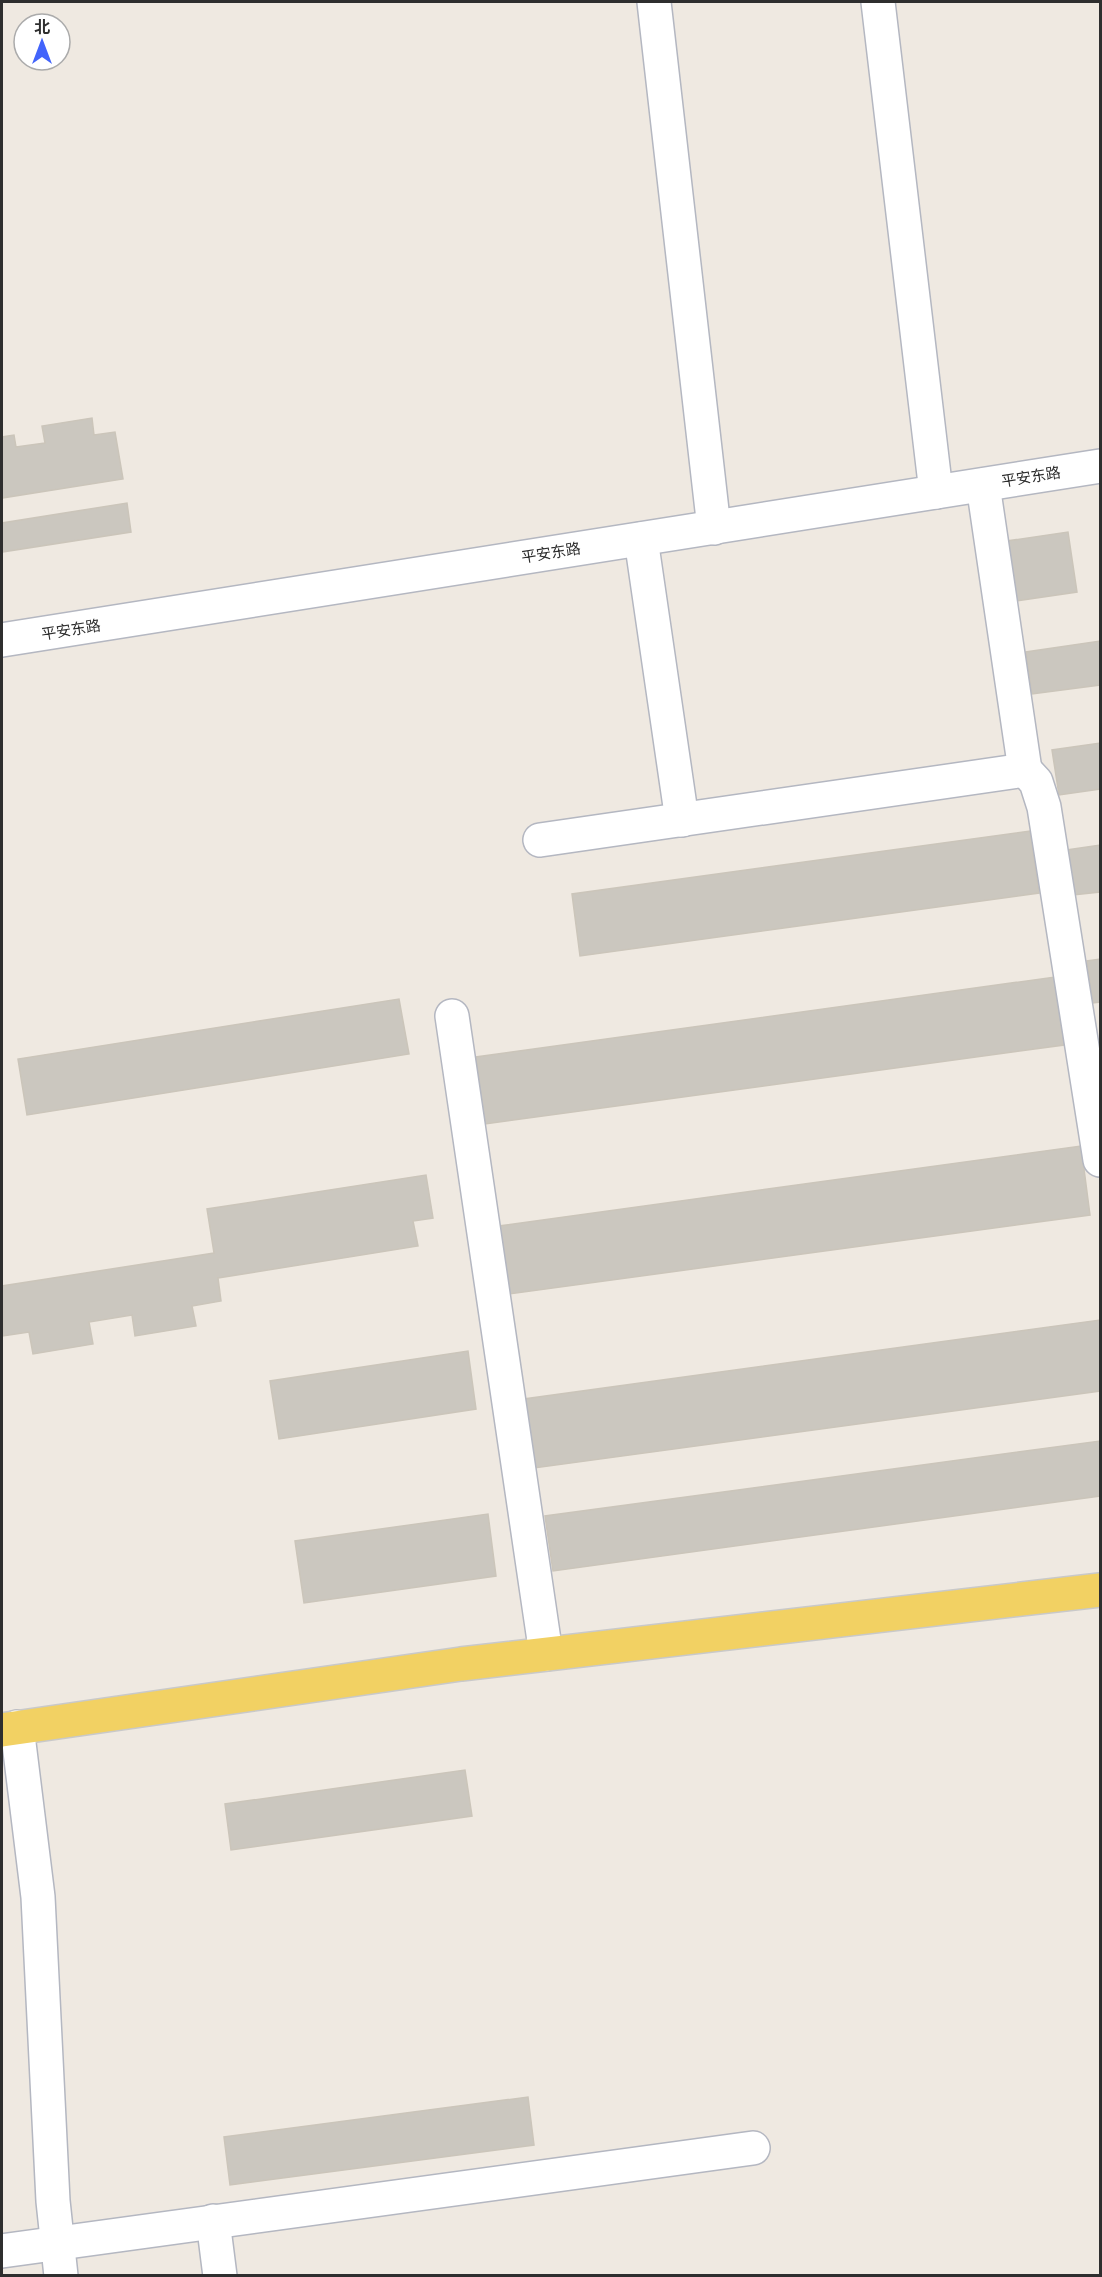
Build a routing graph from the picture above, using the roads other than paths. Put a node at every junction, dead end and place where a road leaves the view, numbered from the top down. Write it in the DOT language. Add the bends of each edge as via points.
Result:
graph roads {
  1 [pos="654,2"];
  2 [pos="878,2"];
  3 [pos="1101,466"];
  4 [pos="982,484"];
  5 [pos="936,492"];
  6 [pos="714,528"];
  7 [pos="641,539"];
  8 [pos="2,640"];
  9 [pos="1025,770"];
  10 [pos="682,820"];
  11 [pos="540,840"];
  12 [pos="452,1016"];
  13 [pos="1101,1160"];
  14 [pos="1101,1590"];
  15 [pos="546,1654"];
  16 [pos="9,1729"];
  17 [pos="753,2148"];
  18 [pos="213,2222"];
  19 [pos="57,2242"];
  20 [pos="2,2251"];
  21 [pos="61,2276"];
  22 [pos="220,2276"];
  1 -- 6 [label="street"];
  2 -- 5 [label="street"];
  3 -- 4 [label="street, 平安东路"];
  4 -- 5 [label="street, 平安东路"];
  4 -- 9 [label="street"];
  5 -- 6 [label="street, 平安东路"];
  6 -- 7 [label="street, 平安东路"];
  7 -- 8 [label="street, 平安东路"];
  7 -- 10 [label="street"];
  9 -- 10 [label="street"];
  9 -- 13 [label="street" via="1036,782 1044,807"];
  10 -- 11 [label="street"];
  12 -- 15 [label="street"];
  14 -- 15 [label="main road"];
  15 -- 16 [label="main road"];
  16 -- 19 [label="street" via="38,1897"];
  17 -- 18 [label="street"];
  18 -- 19 [label="street"];
  18 -- 22 [label="street"];
  19 -- 20 [label="street"];
  19 -- 21 [label="street"];
}
